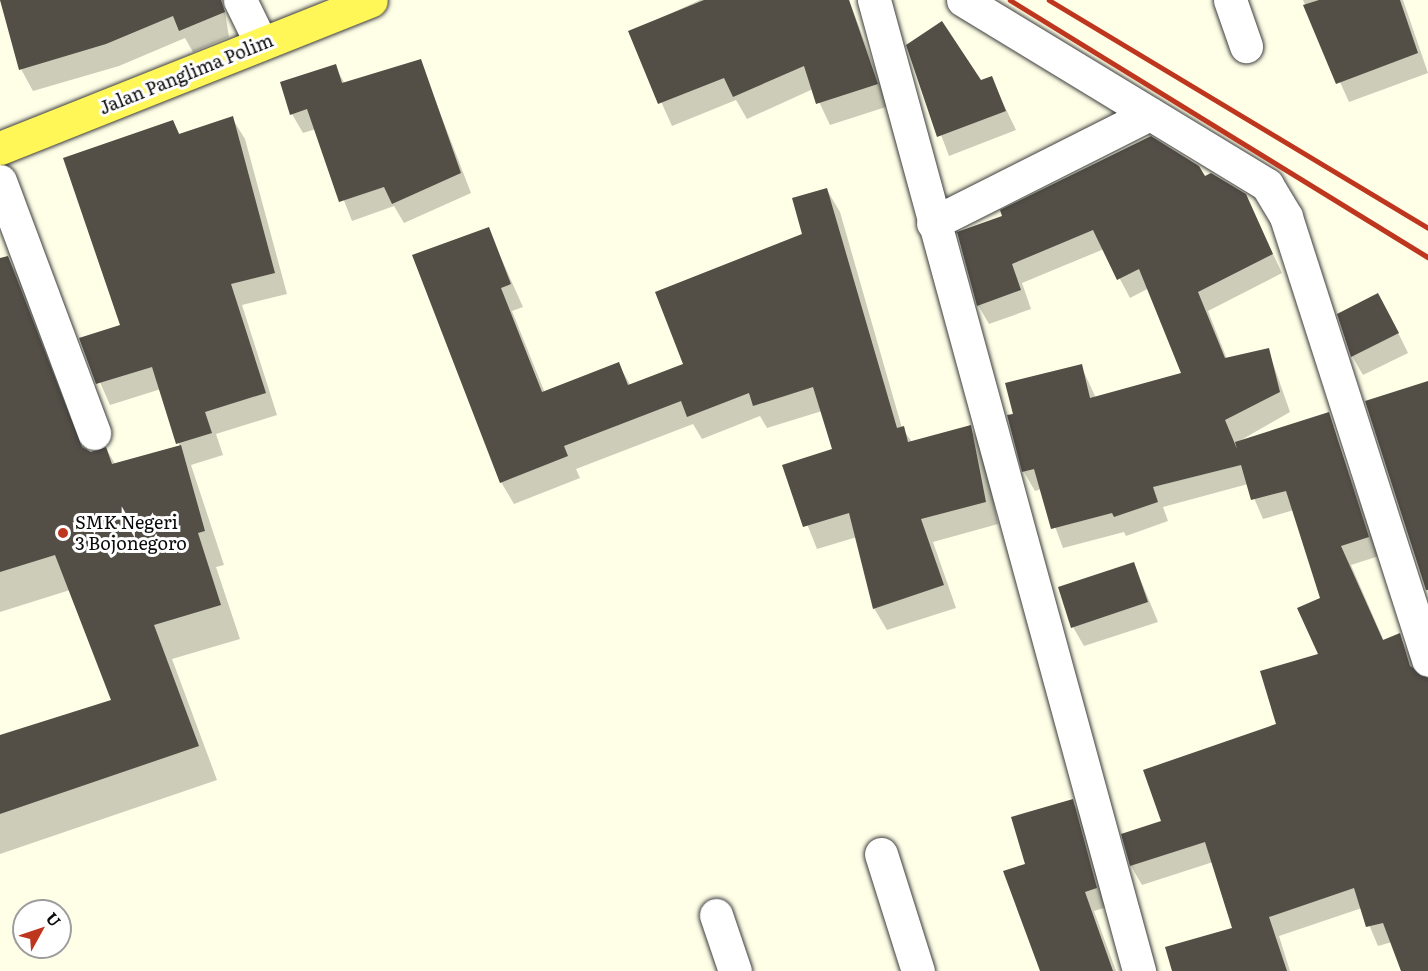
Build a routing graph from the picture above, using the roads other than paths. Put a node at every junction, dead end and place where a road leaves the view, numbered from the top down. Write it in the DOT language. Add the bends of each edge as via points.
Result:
graph roads {
  1 [pos="240,0"];
  2 [pos="371,0"];
  3 [pos="874,0"];
  4 [pos="963,0"];
  5 [pos="1230,0"];
  6 [pos="261,43"];
  7 [pos="1246,46"];
  8 [pos="1150,114"];
  9 [pos="0,148"];
  10 [pos="0,181"];
  11 [pos="933,223"];
  12 [pos="94,434"];
  13 [pos="1428,660"];
  14 [pos="881,854"];
  15 [pos="716,915"];
  16 [pos="735,971"];
  17 [pos="918,971"];
  18 [pos="1139,971"];
  1 -- 6 [label="street"];
  2 -- 6 [label="main road, Jalan Panglima Polim"];
  3 -- 11 [label="street"];
  4 -- 8 [label="street"];
  5 -- 7 [label="street"];
  6 -- 9 [label="main road, Jalan Panglima Polim"];
  8 -- 11 [label="street"];
  8 -- 13 [label="street" via="1267,186 1286,217"];
  10 -- 12 [label="street"];
  11 -- 18 [label="street"];
  14 -- 17 [label="street"];
  15 -- 16 [label="street"];
}
